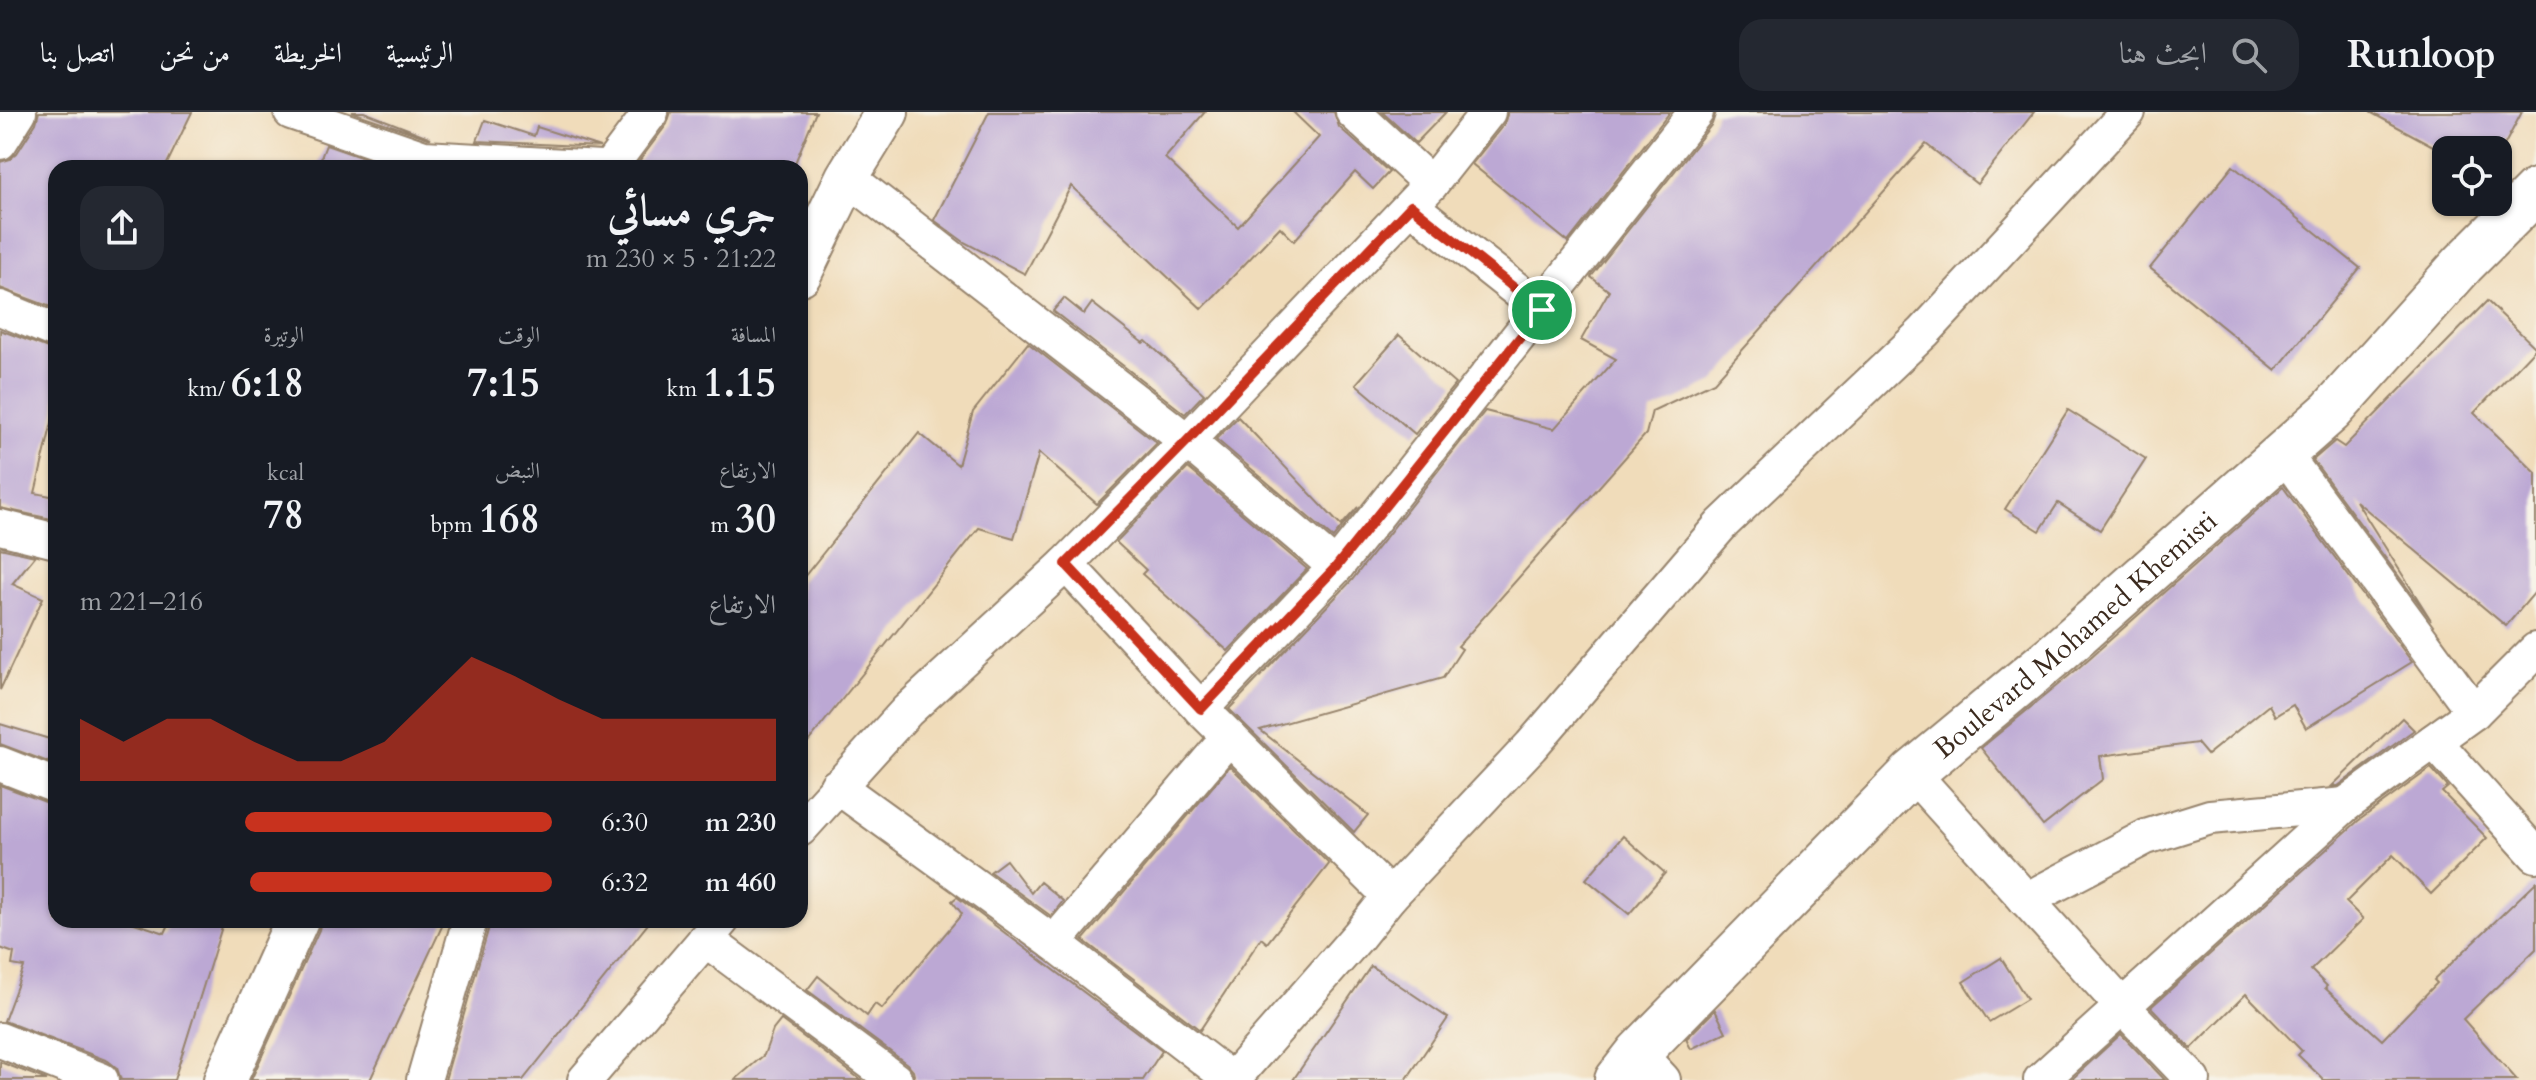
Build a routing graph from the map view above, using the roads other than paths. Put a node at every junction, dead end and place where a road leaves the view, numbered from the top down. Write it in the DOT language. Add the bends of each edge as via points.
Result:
graph roads {
  1 [pos="19,112"];
  2 [pos="651,112"];
  3 [pos="887,112"];
  4 [pos="1353,112"];
  5 [pos="1488,112"];
  6 [pos="1696,112"];
  7 [pos="2128,112"];
  8 [pos="304,115"];
  9 [pos="0,142"];
  10 [pos="459,160"];
  11 [pos="615,160"];
  12 [pos="847,177"];
  13 [pos="2536,191"];
  14 [pos="1421,195"];
  15 [pos="808,257"];
  16 [pos="0,308"];
  17 [pos="1542,310"];
  18 [pos="48,328"];
  19 [pos="1187,441"];
  20 [pos="2284,454"];
  21 [pos="0,527"];
  22 [pos="48,539"];
  23 [pos="1066,564"];
  24 [pos="1336,567"];
  25 [pos="2536,650"];
  26 [pos="1201,709"];
  27 [pos="2474,712"];
  28 [pos="1229,737"];
  29 [pos="2434,741"];
  30 [pos="0,764"];
  31 [pos="1912,773"];
  32 [pos="48,783"];
  33 [pos="837,786"];
  34 [pos="2345,805"];
  35 [pos="808,820"];
  36 [pos="2536,855"];
  37 [pos="1390,896"];
  38 [pos="2026,900"];
  39 [pos="293,928"];
  40 [pos="468,928"];
  41 [pos="714,929"];
  42 [pos="1054,943"];
  43 [pos="2121,1005"];
  44 [pos="0,1040"];
  45 [pos="1639,1071"];
  46 [pos="101,1080"];
  47 [pos="225,1080"];
  48 [pos="424,1080"];
  49 [pos="585,1080"];
  50 [pos="895,1080"];
  51 [pos="1232,1080"];
  52 [pos="2041,1080"];
  53 [pos="2193,1080"];
  1 -- 9 [label="street"];
  2 -- 11 [label="street"];
  3 -- 12 [label="street"];
  4 -- 14 [label="street"];
  5 -- 14 [label="street"];
  6 -- 17 [label="street"];
  7 -- 37 [label="street" via="1924,332 1722,524 1531,746"];
  8 -- 10 [label="street" via="424,158"];
  12 -- 15 [label="street"];
  12 -- 19 [label="street"];
  13 -- 20 [label="main road, Boulevard Mohamed Khemisti" via="2331,411"];
  14 -- 17 [label="street"];
  14 -- 19 [label="street"];
  16 -- 18 [label="street"];
  17 -- 24 [label="street"];
  19 -- 23 [label="street"];
  19 -- 24 [label="street"];
  20 -- 27 [label="street"];
  20 -- 31 [label="main road, Boulevard Mohamed Khemisti"];
  21 -- 22 [label="street"];
  23 -- 26 [label="street"];
  23 -- 33 [label="street" via="907,711"];
  24 -- 26 [label="street"];
  25 -- 27 [label="street"];
  26 -- 28 [label="street"];
  27 -- 29 [label="street"];
  28 -- 37 [label="street"];
  28 -- 42 [label="street"];
  29 -- 34 [label="street"];
  29 -- 36 [label="street"];
  30 -- 32 [label="street"];
  31 -- 38 [label="street"];
  31 -- 45 [label="main road, Boulevard Mohamed Khemisti"];
  33 -- 35 [label="street"];
  33 -- 42 [label="street"];
  34 -- 38 [label="street" via="2210,817 2146,837"];
  34 -- 43 [label="street"];
  37 -- 51 [label="street"];
  38 -- 43 [label="street"];
  39 -- 47 [label="street"];
  40 -- 48 [label="street"];
  41 -- 49 [label="street"];
  41 -- 50 [label="street"];
  42 -- 51 [label="street"];
  43 -- 52 [label="street"];
  43 -- 53 [label="street"];
  44 -- 46 [label="street"];
}
